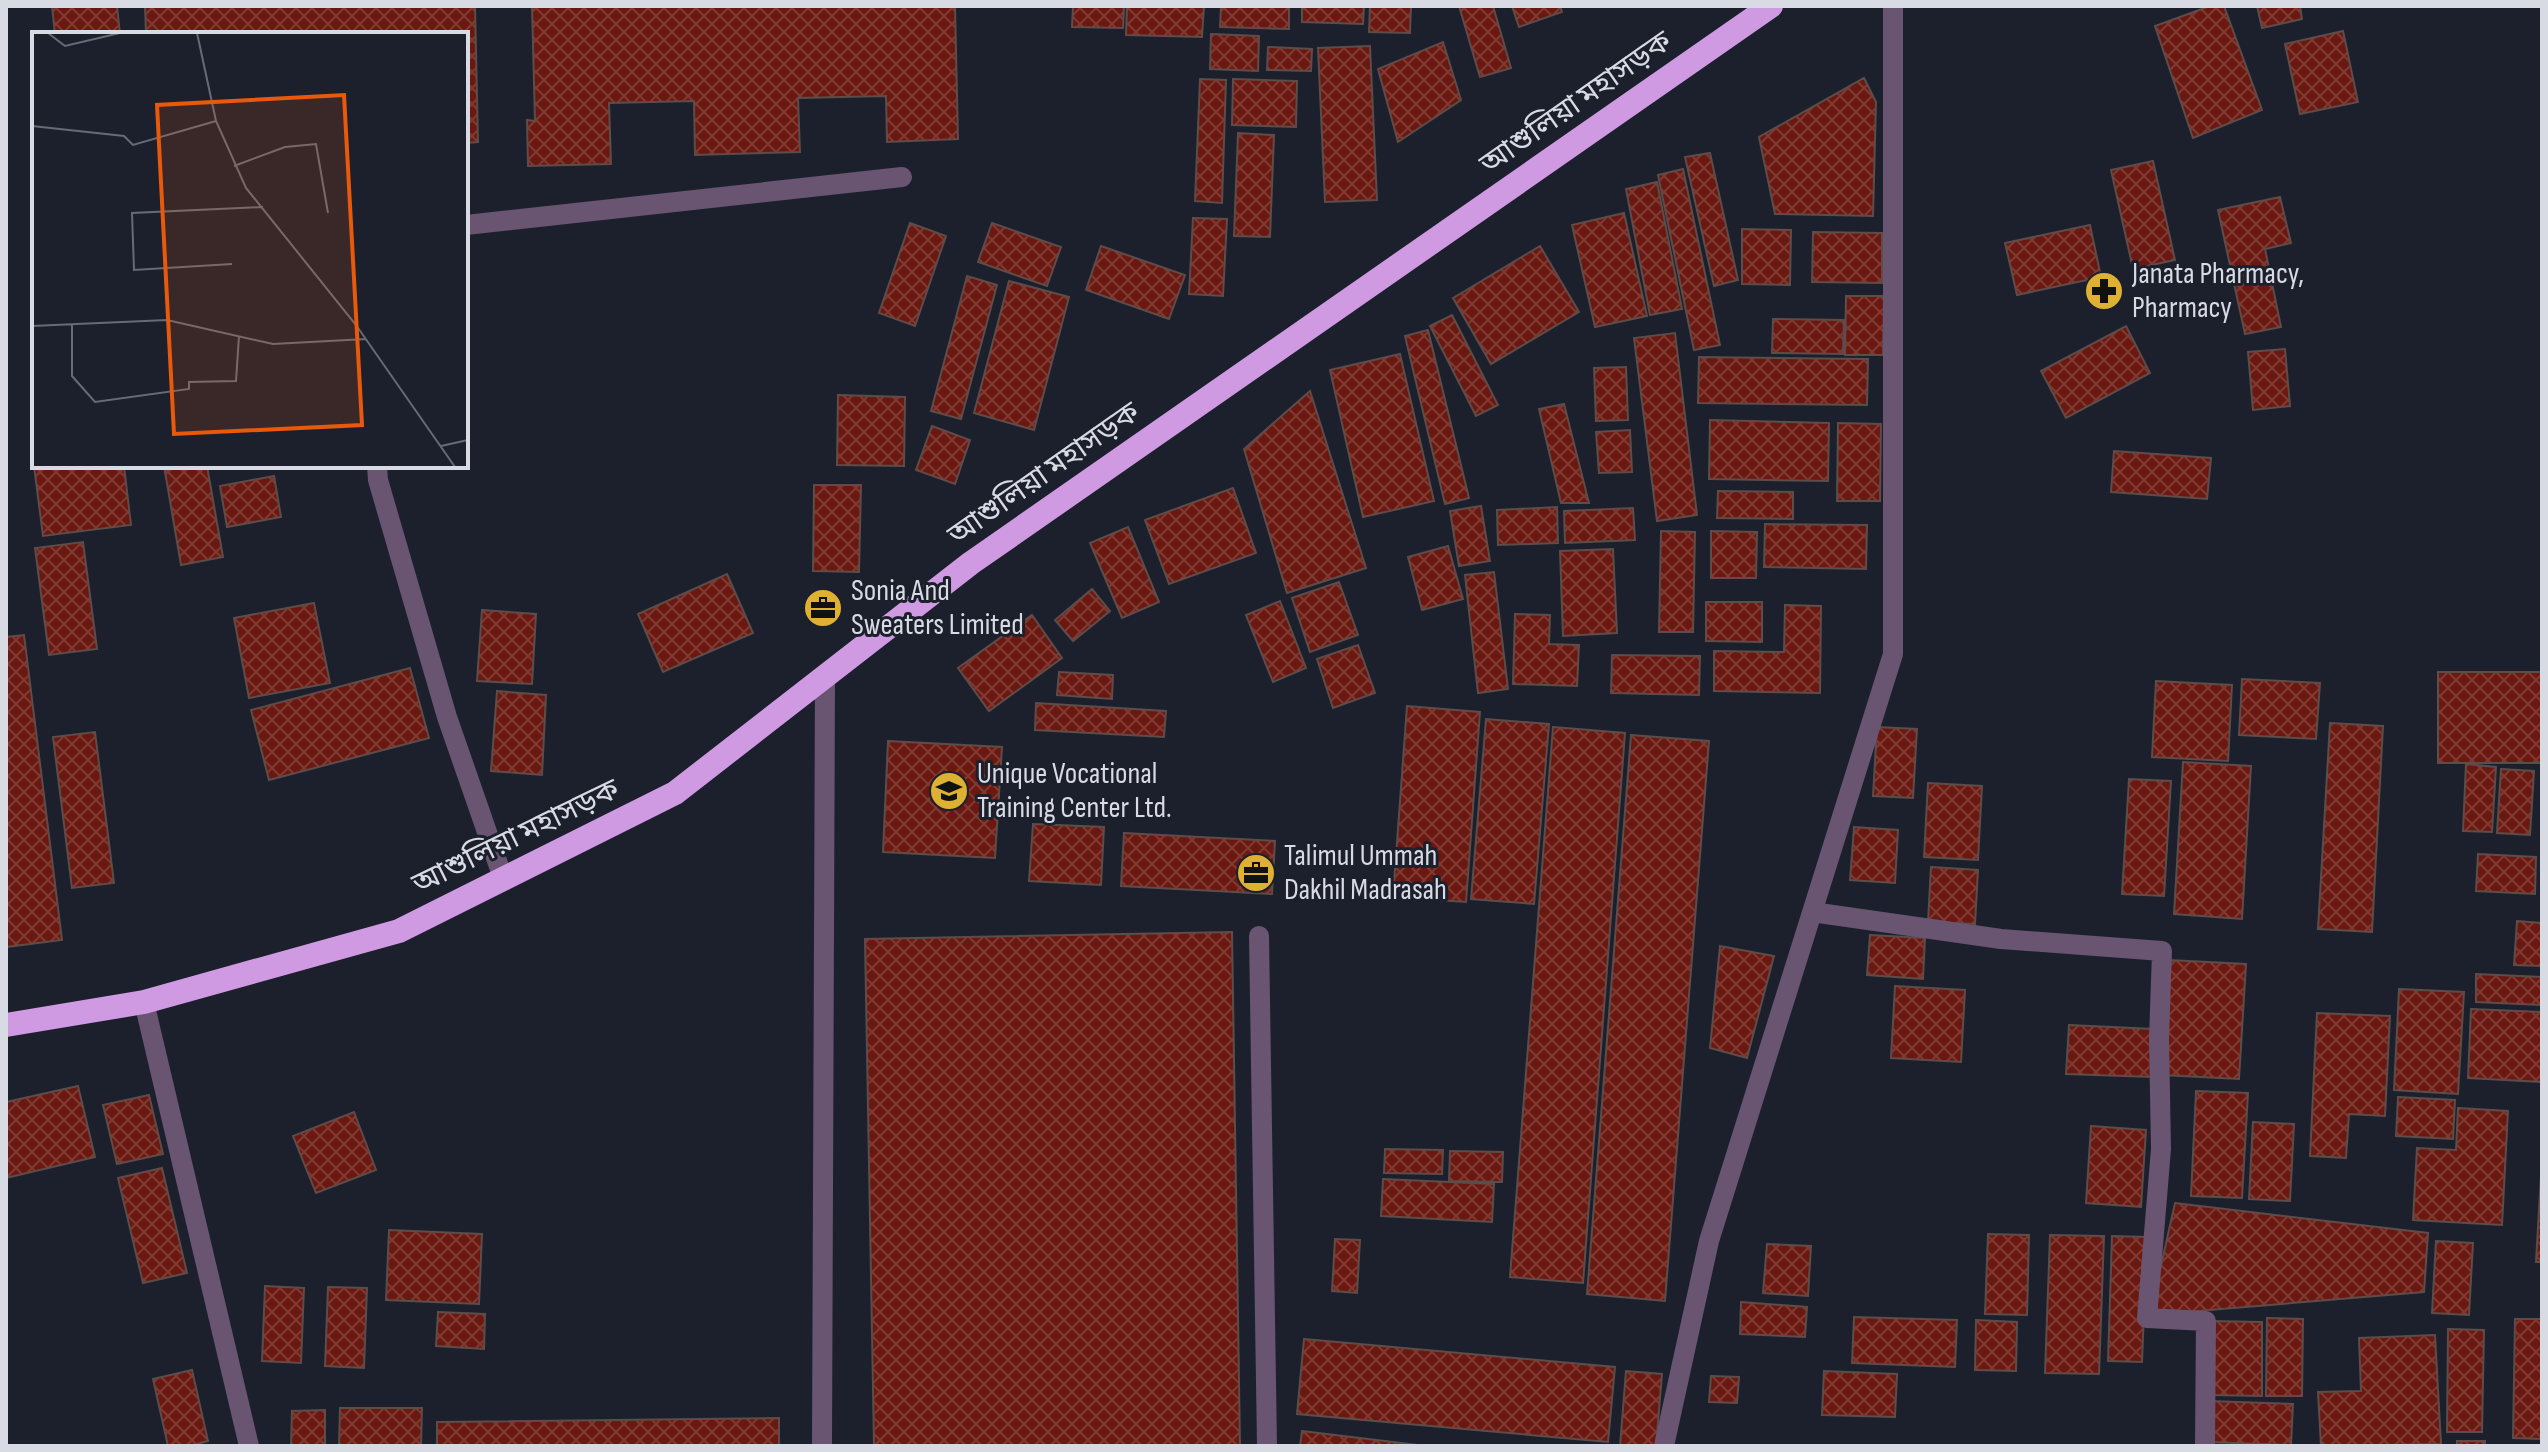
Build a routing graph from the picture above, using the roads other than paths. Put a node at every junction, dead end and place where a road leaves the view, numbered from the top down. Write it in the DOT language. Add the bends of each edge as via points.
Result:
graph roads {
  1 [pos="1771,6"];
  2 [pos="1893,6"];
  3 [pos="902,177"];
  4 [pos="468,225"];
  5 [pos="377,468"];
  6 [pos="825,676"];
  7 [pos="503,878"];
  8 [pos="1812,912"];
  9 [pos="1259,936"];
  10 [pos="144,1002"];
  11 [pos="6,1025"];
  12 [pos="249,1446"];
  13 [pos="822,1446"];
  14 [pos="1267,1446"];
  15 [pos="1664,1446"];
  16 [pos="2205,1446"];
  1 -- 6 [label="highway, আশুলিয়া মহাসড়ক" via="971,563"];
  2 -- 8 [label="street" via="1893,654"];
  3 -- 4 [label="street"];
  5 -- 7 [label="street" via="447,717"];
  6 -- 7 [label="highway, আশুলিয়া মহাসড়ক" via="675,793"];
  6 -- 13 [label="street"];
  7 -- 10 [label="highway, আশুলিয়া মহাসড়ক" via="399,931"];
  8 -- 15 [label="street" via="1709,1241"];
  8 -- 16 [label="street" via="2001,939 2162,951 2161,1149 2147,1318 2206,1321"];
  9 -- 14 [label="street"];
  10 -- 11 [label="highway, আশুলিয়া মহাসড়ক"];
  10 -- 12 [label="street"];
}
